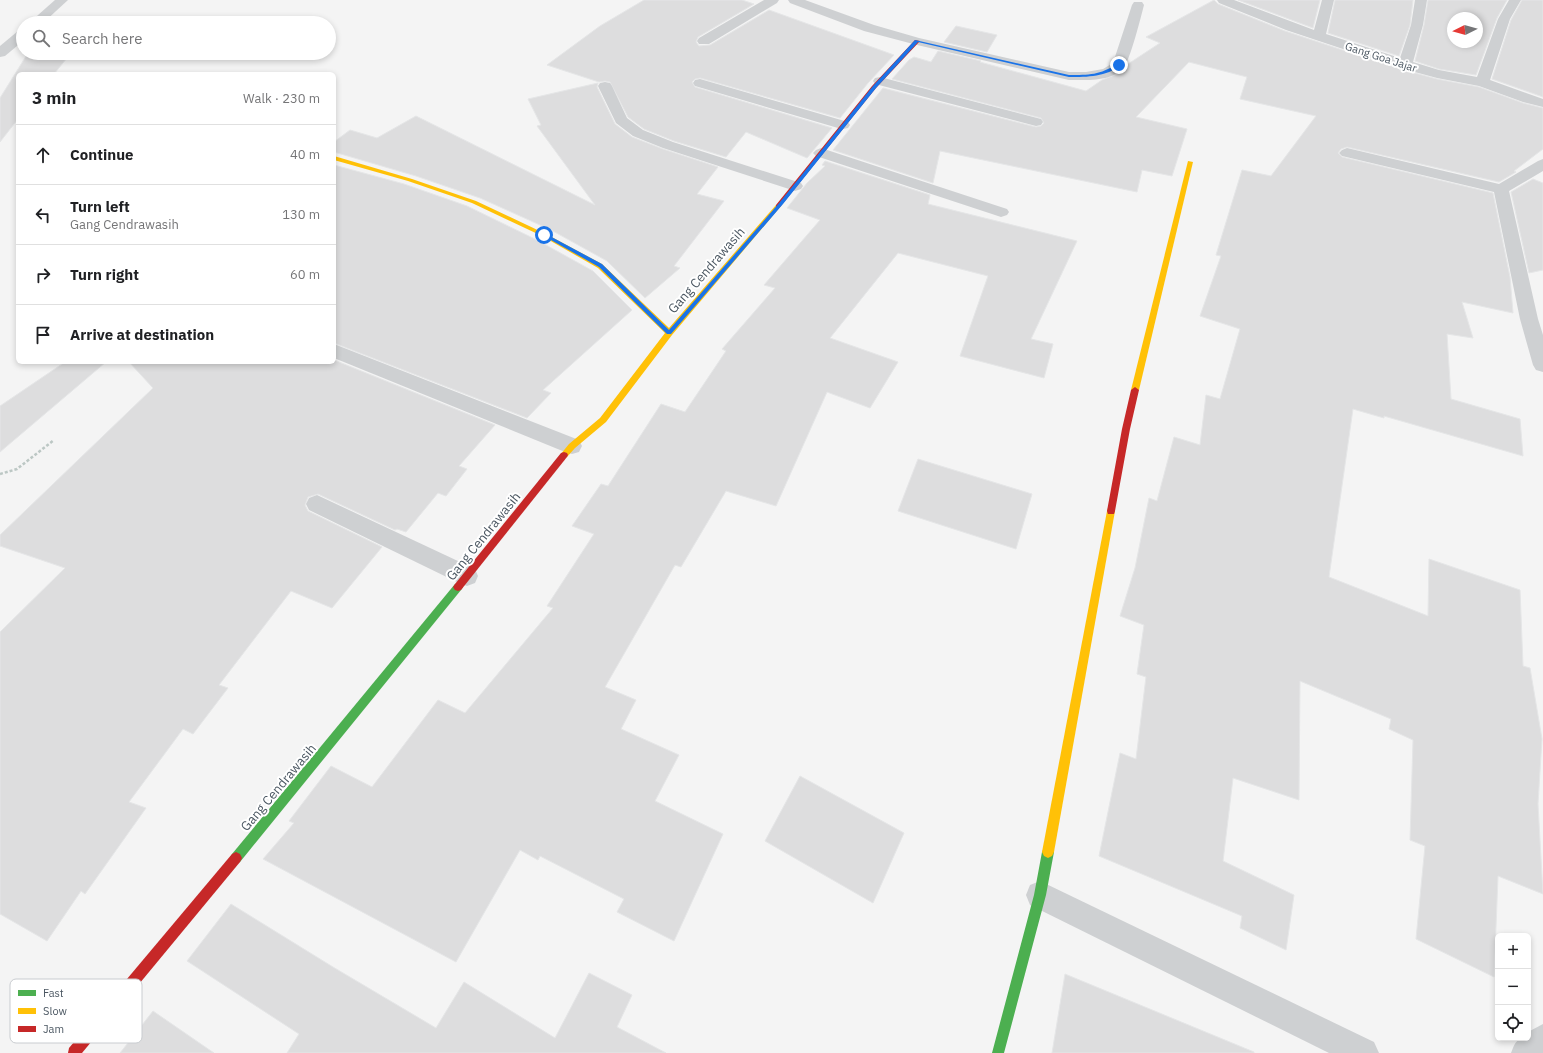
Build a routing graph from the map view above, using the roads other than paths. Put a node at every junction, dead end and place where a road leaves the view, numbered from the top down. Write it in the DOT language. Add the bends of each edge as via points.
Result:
graph roads {
  1 [pos="62,0"];
  2 [pos="773,0"];
  3 [pos="794,0"];
  4 [pos="1223,0"];
  5 [pos="1328,0"];
  6 [pos="1421,0"];
  7 [pos="1515,0"];
  8 [pos="1138,5"];
  9 [pos="43,16"];
  10 [pos="1318,36"];
  11 [pos="16,39"];
  12 [pos="704,41"];
  13 [pos="917,41"];
  14 [pos="0,52"];
  15 [pos="1405,65"];
  16 [pos="880,81"];
  17 [pos="1482,82"];
  18 [pos="700,83"];
  19 [pos="605,86"];
  20 [pos="1543,103"];
  21 [pos="1036,122"];
  22 [pos="844,125"];
  23 [pos="821,153"];
  24 [pos="1347,153"];
  25 [pos="336,159"];
  26 [pos="1190,162"];
  27 [pos="1543,164"];
  28 [pos="795,186"];
  29 [pos="1501,189"];
  30 [pos="1001,212"];
  31 [pos="669,333"];
  32 [pos="336,352"];
  33 [pos="1543,365"];
  34 [pos="572,446"];
  35 [pos="317,504"];
  36 [pos="467,576"];
  37 [pos="1040,895"];
  38 [pos="135,979"];
  39 [pos="1543,1040"];
  40 [pos="82,1043"];
  41 [pos="74,1053"];
  42 [pos="998,1053"];
  43 [pos="1363,1053"];
  44 [pos="1527,1053"];
  1 -- 9 [label="street"];
  2 -- 12 [label="street"];
  3 -- 13 [label="street" via="869,28"];
  4 -- 10 [label="street, Gang Goa Jajar"];
  5 -- 10 [label="street"];
  6 -- 15 [label="street"];
  7 -- 17 [label="street" via="1504,19"];
  8 -- 13 [label="street" via="1119,65 1106,73 1069,76"];
  10 -- 15 [label="street, Gang Goa Jajar"];
  11 -- 14 [label="street"];
  13 -- 16 [label="street, Gang Cendrawasih"];
  15 -- 17 [label="street, Gang Goa Jajar"];
  16 -- 21 [label="street"];
  16 -- 22 [label="street, Gang Cendrawasih"];
  17 -- 20 [label="street, Gang Goa Jajar"];
  18 -- 22 [label="street"];
  19 -- 28 [label="street" via="621,120 638,133"];
  22 -- 23 [label="street, Gang Cendrawasih"];
  23 -- 28 [label="street, Gang Cendrawasih"];
  23 -- 30 [label="street"];
  24 -- 29 [label="street"];
  25 -- 31 [label="street" via="474,202 544,235 600,266"];
  26 -- 37 [label="street" via="1126,429"];
  27 -- 29 [label="street"];
  28 -- 31 [label="street, Gang Cendrawasih"];
  29 -- 33 [label="street" via="1529,319"];
  31 -- 34 [label="street, Gang Cendrawasih" via="603,420"];
  32 -- 34 [label="street"];
  34 -- 36 [label="street, Gang Cendrawasih"];
  35 -- 36 [label="street"];
  36 -- 38 [label="street, Gang Cendrawasih"];
  37 -- 42 [label="street"];
  37 -- 43 [label="street"];
  39 -- 44 [label="street"];
  40 -- 41 [label="street, Gang Cendrawasih"];
}
